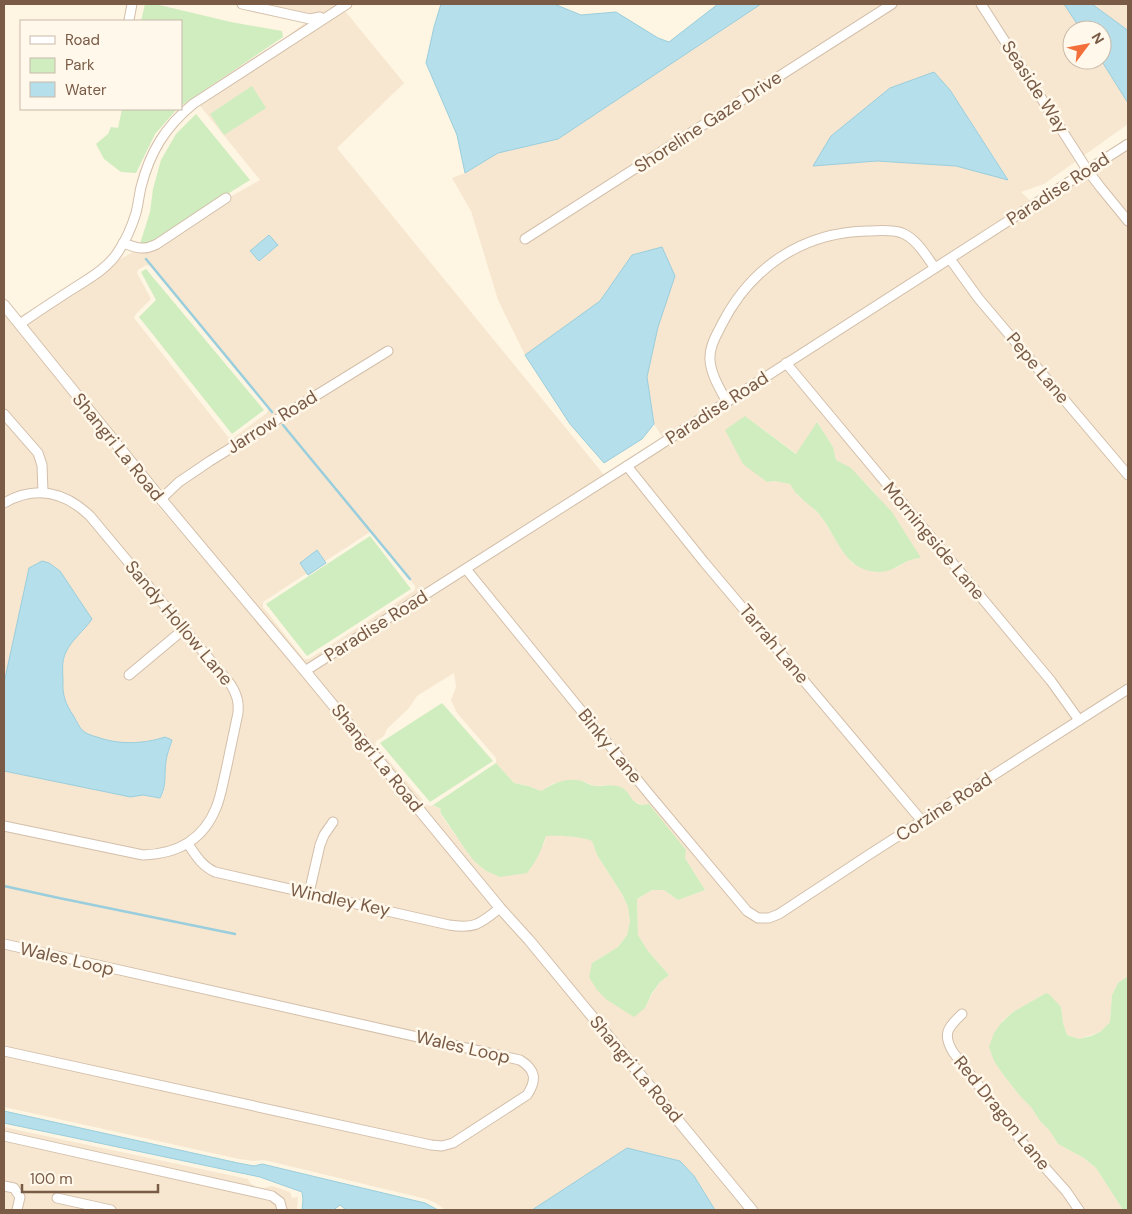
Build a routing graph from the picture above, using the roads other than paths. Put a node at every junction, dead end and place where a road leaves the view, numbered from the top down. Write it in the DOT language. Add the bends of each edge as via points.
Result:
graph roads {
  1 [pos="132,4"];
  2 [pos="242,4"];
  3 [pos="347,4"];
  4 [pos="892,4"];
  5 [pos="981,4"];
  6 [pos="328,15"];
  7 [pos="129,20"];
  8 [pos="1128,144"];
  9 [pos="1088,171"];
  10 [pos="226,198"];
  11 [pos="1128,221"];
  12 [pos="525,239"];
  13 [pos="123,243"];
  14 [pos="950,259"];
  15 [pos="935,268"];
  16 [pos="4,305"];
  17 [pos="20,324"];
  18 [pos="388,351"];
  19 [pos="786,363"];
  20 [pos="726,402"];
  21 [pos="4,414"];
  22 [pos="627,466"];
  23 [pos="1128,475"];
  24 [pos="43,492"];
  25 [pos="161,499"];
  26 [pos="4,503"];
  27 [pos="466,569"];
  28 [pos="184,629"];
  29 [pos="305,671"];
  30 [pos="129,675"];
  31 [pos="1128,689"];
  32 [pos="1079,720"];
  33 [pos="922,821"];
  34 [pos="332,822"];
  35 [pos="4,826"];
  36 [pos="188,844"];
  37 [pos="309,893"];
  38 [pos="500,908"];
  39 [pos="758,918"];
  40 [pos="4,944"];
  41 [pos="962,1014"];
  42 [pos="4,1050"];
  43 [pos="4,1136"];
  44 [pos="4,1186"];
  45 [pos="57,1198"];
  46 [pos="281,1206"];
  47 [pos="17,1210"];
  48 [pos="111,1210"];
  49 [pos="752,1210"];
  50 [pos="1079,1210"];
  1 -- 7 [label="street"];
  2 -- 6 [label="street" via="310,19"];
  3 -- 6 [label="street"];
  4 -- 12 [label="street, Shoreline Gaze Drive"];
  5 -- 9 [label="street, Seaside Way"];
  6 -- 13 [label="street" via="193,104 177,118 150,159 136,213"];
  8 -- 9 [label="street, Paradise Road"];
  9 -- 11 [label="street, Seaside Way"];
  9 -- 14 [label="street, Paradise Road"];
  10 -- 13 [label="street" via="149,248"];
  13 -- 17 [label="street" via="105,267"];
  14 -- 15 [label="street, Paradise Road"];
  14 -- 23 [label="street, Pepe Lane" via="979,299"];
  15 -- 19 [label="street, Paradise Road"];
  15 -- 20 [label="street" via="910,237 891,231 830,235 807,243 775,261 740,295 714,340 711,366"];
  16 -- 17 [label="street, Shangri La Road"];
  17 -- 25 [label="street, Shangri La Road"];
  18 -- 25 [label="street, Jarrow Road" via="210,461 178,482"];
  19 -- 20 [label="street, Paradise Road"];
  19 -- 32 [label="street, Morningside Lane" via="1052,681"];
  20 -- 22 [label="street, Paradise Road"];
  21 -- 24 [label="street" via="38,453"];
  22 -- 27 [label="street, Paradise Road"];
  22 -- 33 [label="street, Tarrah Lane"];
  24 -- 26 [label="street, Sandy Hollow Lane" via="23,494"];
  24 -- 28 [label="street, Sandy Hollow Lane" via="66,498 90,516"];
  25 -- 29 [label="street, Shangri La Road"];
  27 -- 29 [label="street, Paradise Road"];
  27 -- 39 [label="street, Binky Lane" via="649,794 747,911"];
  28 -- 30 [label="street"];
  28 -- 36 [label="street, Sandy Hollow Lane" via="231,685 238,703 217,807 206,826"];
  29 -- 38 [label="street, Shangri La Road"];
  31 -- 32 [label="street, Corzine Road"];
  32 -- 33 [label="street, Corzine Road"];
  33 -- 39 [label="street, Corzine Road" via="779,914"];
  34 -- 37 [label="street" via="320,845"];
  35 -- 36 [label="street, Sandy Hollow Lane" via="143,856 166,853"];
  36 -- 37 [label="street, Windley Key" via="199,861 215,872"];
  37 -- 38 [label="street, Windley Key" via="470,927 480,924"];
  38 -- 49 [label="street, Shangri La Road"];
  40 -- 42 [label="street, Wales Loop" via="520,1060 534,1075 534,1086 527,1096 453,1143 442,1146"];
  41 -- 50 [label="street, Red Dragon Lane" via="949,1027 947,1043 1022,1142"];
  43 -- 46 [label="street" via="272,1196"];
  44 -- 47 [label="street" via="14,1188 20,1197"];
  45 -- 48 [label="street"];
}
